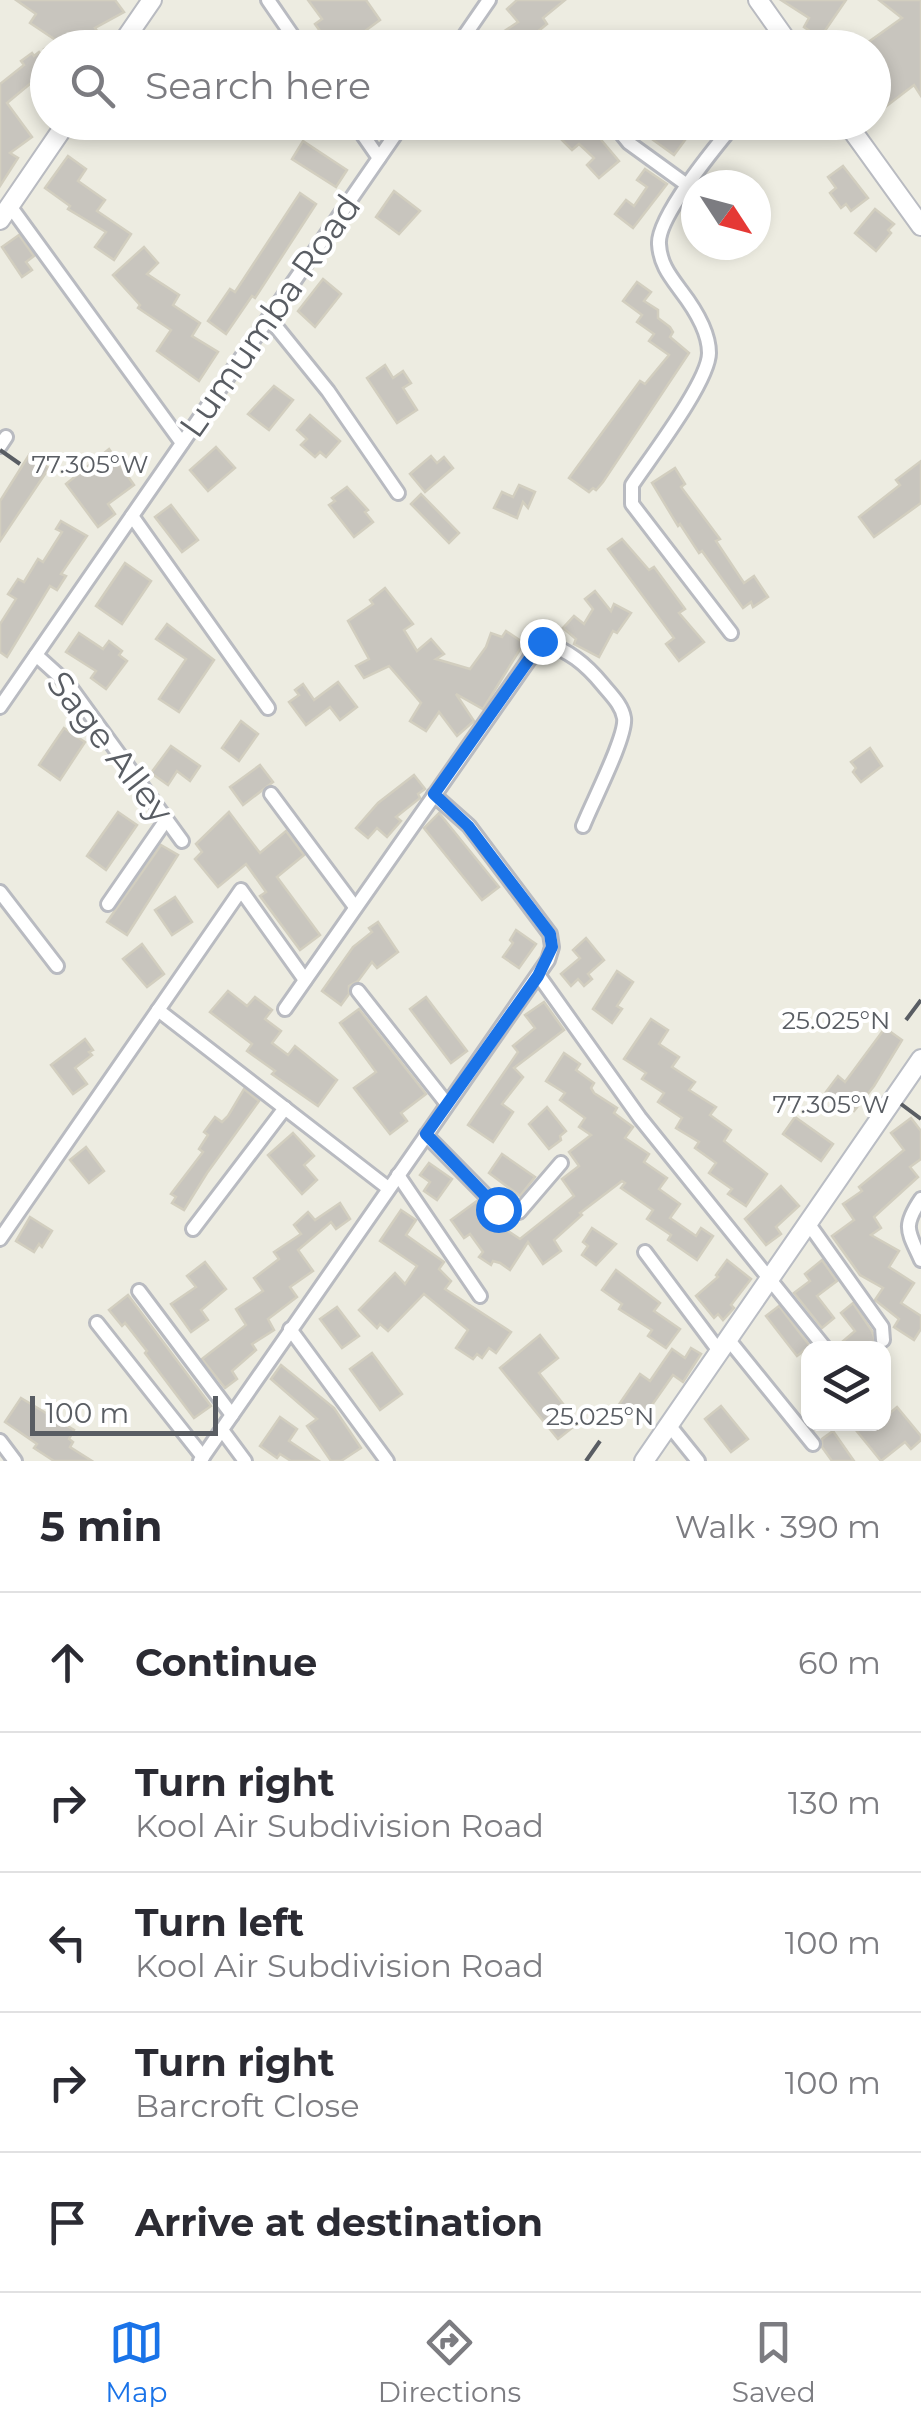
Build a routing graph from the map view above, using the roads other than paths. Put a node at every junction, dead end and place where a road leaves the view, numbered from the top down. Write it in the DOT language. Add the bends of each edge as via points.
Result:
graph roads {
  1 [pos="268,0"];
  2 [pos="489,0"];
  3 [pos="758,0"];
  4 [pos="142,5"];
  5 [pos="129,30"];
  6 [pos="289,30"];
  7 [pos="468,30"];
  8 [pos="779,30"];
  9 [pos="55,140"];
  10 [pos="366,140"];
  11 [pos="392,140"];
  12 [pos="627,140"];
  13 [pos="722,140"];
  14 [pos="859,140"];
  15 [pos="379,158"];
  16 [pos="698,170"];
  17 [pos="681,180"];
  18 [pos="681,195"];
  19 [pos="5,213"];
  20 [pos="921,226"];
  21 [pos="269,318"];
  22 [pos="182,444"];
  23 [pos="398,493"];
  24 [pos="132,516"];
  25 [pos="731,633"];
  26 [pos="36,655"];
  27 [pos="0,679"];
  28 [pos="13,688"];
  29 [pos="0,707"];
  30 [pos="268,708"];
  31 [pos="271,794"];
  32 [pos="434,794"];
  33 [pos="166,820"];
  34 [pos="582,826"];
  35 [pos="182,841"];
  36 [pos="0,892"];
  37 [pos="108,904"];
  38 [pos="355,907"];
  39 [pos="58,966"];
  40 [pos="538,976"];
  41 [pos="305,980"];
  42 [pos="358,991"];
  43 [pos="286,1008"];
  44 [pos="158,1010"];
  45 [pos="921,1058"];
  46 [pos="447,1104"];
  47 [pos="284,1108"];
  48 [pos="426,1134"];
  49 [pos="561,1164"];
  50 [pos="398,1174"];
  51 [pos="388,1188"];
  52 [pos="921,1199"];
  53 [pos="808,1223"];
  54 [pos="193,1229"];
  55 [pos="0,1239"];
  56 [pos="645,1252"];
  57 [pos="921,1260"];
  58 [pos="768,1281"];
  59 [pos="139,1291"];
  60 [pos="480,1296"];
  61 [pos="98,1323"];
  62 [pos="290,1329"];
  63 [pos="883,1340"];
  64 [pos="820,1341"];
  65 [pos="724,1345"];
  66 [pos="232,1416"];
  67 [pos="669,1425"];
  68 [pos="222,1430"];
  69 [pos="0,1441"];
  70 [pos="813,1444"];
  71 [pos="202,1459"];
  72 [pos="15,1461"];
  73 [pos="244,1461"];
  74 [pos="387,1461"];
  75 [pos="644,1461"];
  76 [pos="698,1461"];
  1 -- 6 [label="street"];
  2 -- 7 [label="street"];
  3 -- 8 [label="main road"];
  4 -- 5 [label="main road"];
  9 -- 19 [label="main road"];
  10 -- 15 [label="street"];
  11 -- 15 [label="street, Lumumba Road"];
  12 -- 17 [label="street"];
  13 -- 16 [label="street"];
  14 -- 20 [label="main road"];
  15 -- 21 [label="street, Lumumba Road"];
  18 -- 25 [label="street" via="658,239 662,264 694,310 710,356 632,485 632,504"];
  19 -- 22 [label="street"];
  21 -- 22 [label="street, Lumumba Road"];
  21 -- 23 [label="street"];
  22 -- 24 [label="street, Lumumba Road"];
  24 -- 26 [label="street, Lumumba Road"];
  24 -- 30 [label="street"];
  26 -- 28 [label="street, Lumumba Road"];
  26 -- 33 [label="street, Sage Alley" via="68,684"];
  27 -- 28 [label="street"];
  28 -- 29 [label="street, Lumumba Road"];
  31 -- 38 [label="street"];
  32 -- 34 [label="street" via="542,641 585,663 625,719"];
  32 -- 38 [label="street"];
  32 -- 40 [label="street" via="468,826 550,934 552,947"];
  33 -- 35 [label="street, Sage Alley"];
  33 -- 37 [label="street"];
  36 -- 39 [label="street"];
  38 -- 41 [label="street"];
  40 -- 46 [label="street"];
  40 -- 58 [label="street"];
  41 -- 43 [label="street"];
  41 -- 44 [label="street" via="241,890"];
  42 -- 46 [label="street"];
  44 -- 47 [label="street"];
  44 -- 55 [label="street"];
  45 -- 53 [label="main road"];
  46 -- 48 [label="street"];
  47 -- 51 [label="street"];
  47 -- 54 [label="street"];
  48 -- 49 [label="street" via="509,1214 519,1212"];
  48 -- 50 [label="street"];
  50 -- 51 [label="street"];
  50 -- 60 [label="street"];
  51 -- 62 [label="street"];
  52 -- 57 [label="street" via="907,1229"];
  53 -- 58 [label="main road"];
  53 -- 63 [label="street" via="882,1327"];
  56 -- 65 [label="street"];
  58 -- 64 [label="street"];
  58 -- 65 [label="main road"];
  59 -- 66 [label="street"];
  61 -- 71 [label="street"];
  62 -- 66 [label="street"];
  62 -- 74 [label="street"];
  65 -- 67 [label="main road"];
  65 -- 70 [label="street"];
  66 -- 68 [label="street"];
  67 -- 75 [label="main road"];
  67 -- 76 [label="street"];
  68 -- 71 [label="street"];
  68 -- 73 [label="street"];
  69 -- 72 [label="street"];
}
